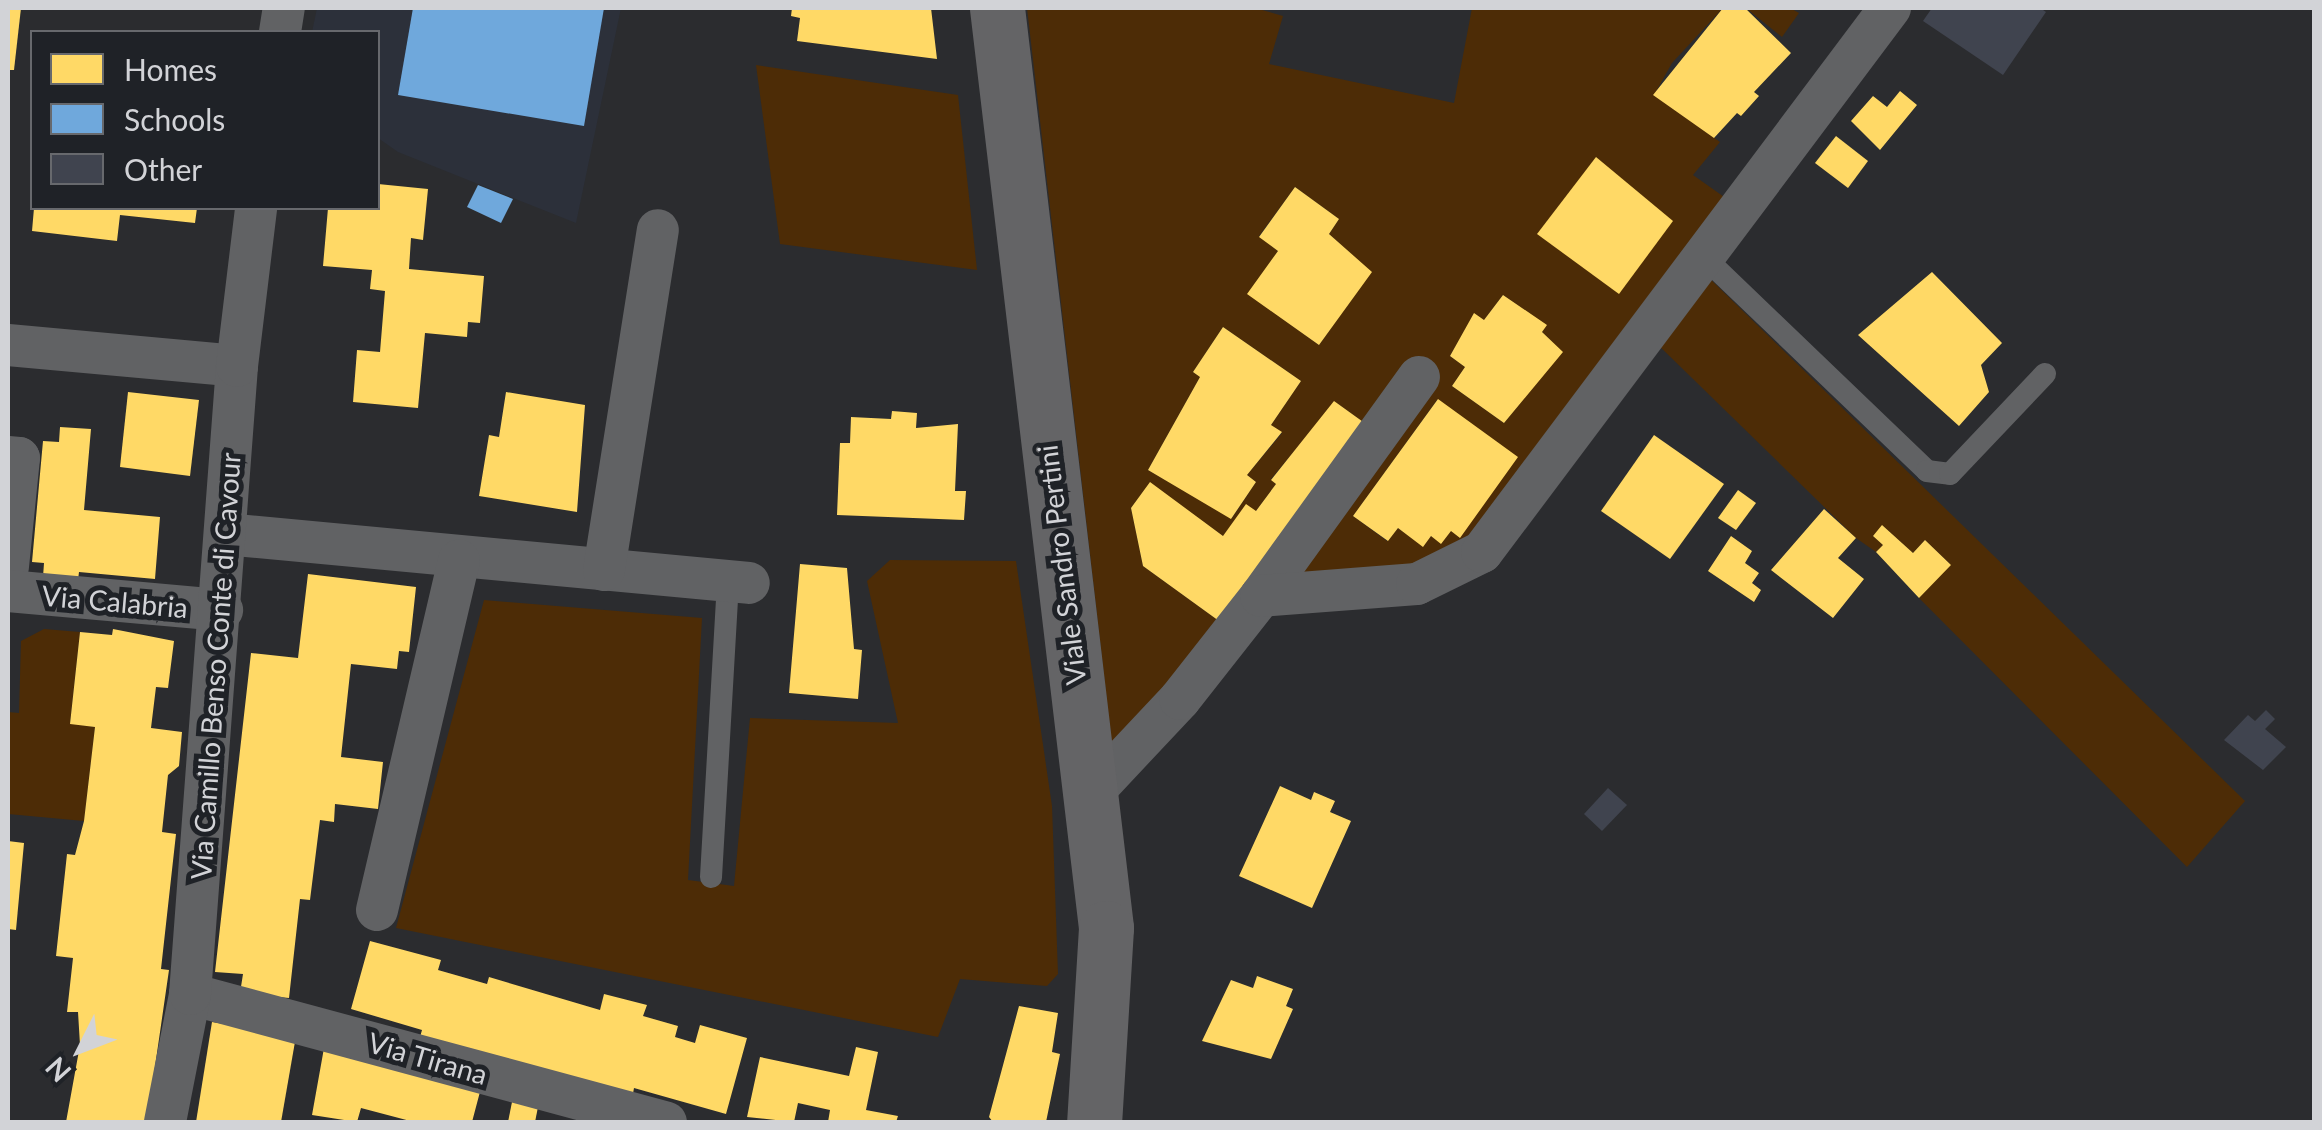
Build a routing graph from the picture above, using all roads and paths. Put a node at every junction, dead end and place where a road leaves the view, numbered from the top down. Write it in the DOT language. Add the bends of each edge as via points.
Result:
graph roads {
  1 [pos="998,8"];
  2 [pos="1890,8"];
  3 [pos="256,210"];
  4 [pos="658,230"];
  5 [pos="1704,257"];
  6 [pos="8,345"];
  7 [pos="237,366"];
  8 [pos="2045,374"];
  9 [pos="1420,377"];
  10 [pos="13,457"];
  11 [pos="225,534"];
  12 [pos="459,560"];
  13 [pos="8,567"];
  14 [pos="604,570"];
  15 [pos="739,582"];
  16 [pos="8,591"];
  17 [pos="1261,596"];
  18 [pos="222,610"];
  19 [pos="1088,797"];
  20 [pos="711,877"];
  21 [pos="377,910"];
  22 [pos="190,994"];
  23 [pos="165,1122"];
  24 [pos="666,1122"];
  25 [pos="1094,1122"];
  1 -- 19 [label="street, Viale Sandro Pertini"];
  2 -- 5 [label="street"];
  3 -- 7 [label="street, Via Camillo Benso Conte di Cavour"];
  4 -- 14 [label="street"];
  5 -- 8 [label="lane" via="1927,471 1950,474"];
  5 -- 17 [label="street" via="1482,552 1417,584"];
  6 -- 7 [label="street"];
  7 -- 11 [label="street, Via Camillo Benso Conte di Cavour"];
  9 -- 17 [label="street"];
  10 -- 13 [label="street"];
  11 -- 12 [label="street"];
  11 -- 18 [label="street, Via Camillo Benso Conte di Cavour"];
  12 -- 14 [label="street"];
  12 -- 21 [label="street"];
  14 -- 15 [label="street"];
  15 -- 20 [label="lane"];
  16 -- 18 [label="street, Via Calabria"];
  17 -- 19 [label="street" via="1180,699"];
  18 -- 22 [label="street, Via Camillo Benso Conte di Cavour"];
  19 -- 25 [label="street, Viale Sandro Pertini" via="1106,928"];
  22 -- 23 [label="street, Via Camillo Benso Conte di Cavour"];
  22 -- 24 [label="street, Via Tirana"];
}
